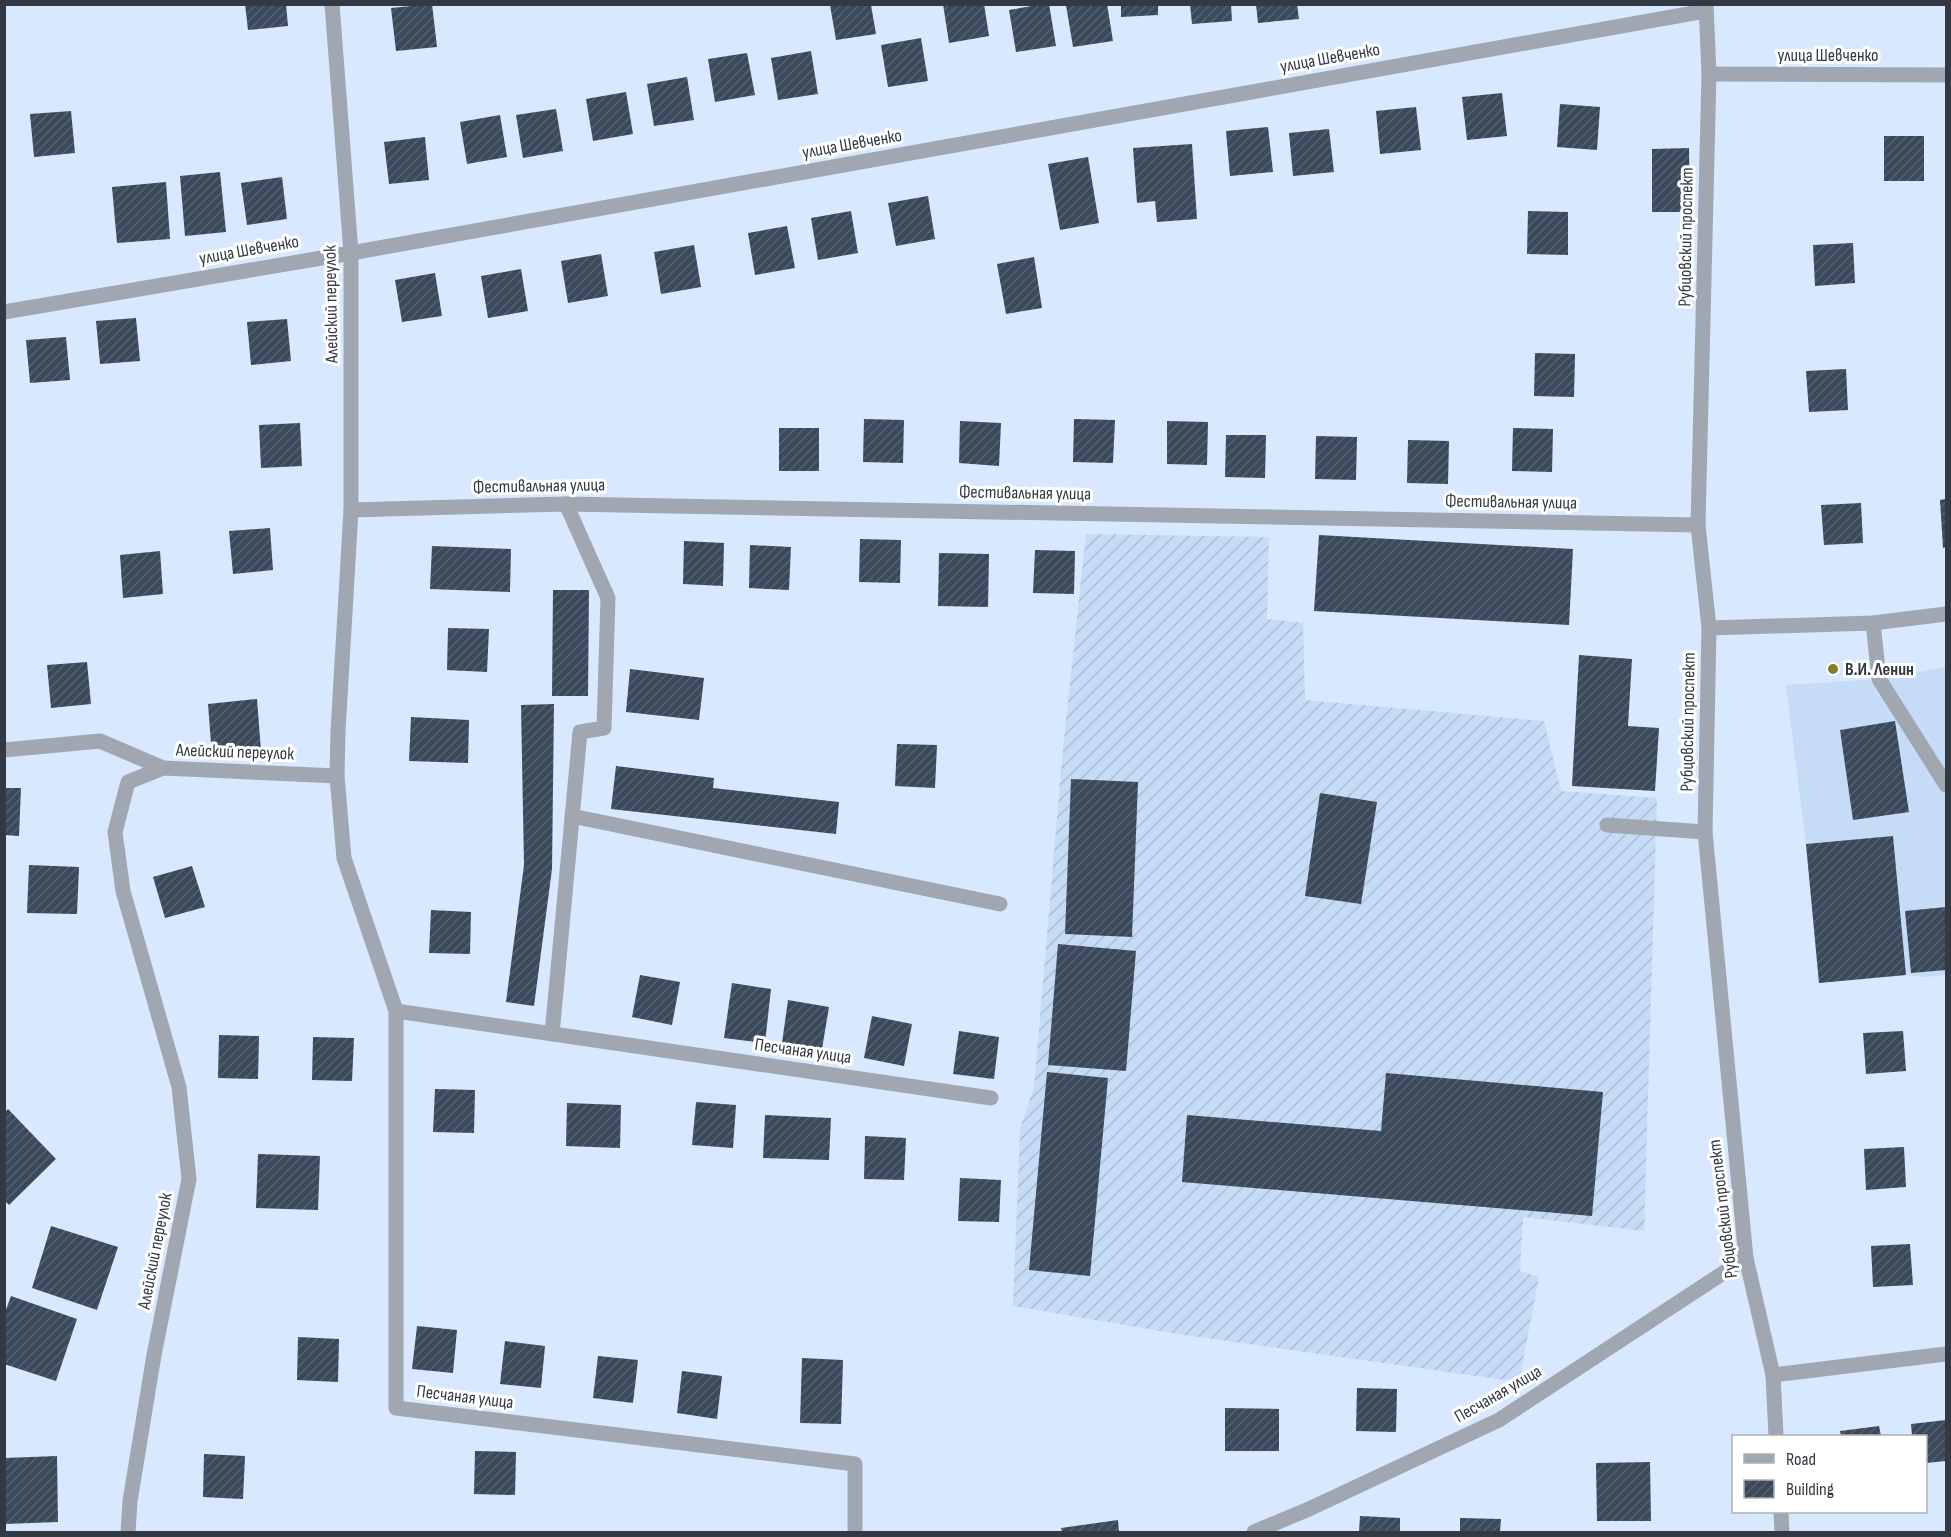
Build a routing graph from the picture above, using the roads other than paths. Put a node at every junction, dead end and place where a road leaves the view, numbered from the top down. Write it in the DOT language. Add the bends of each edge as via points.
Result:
graph roads {
  1 [pos="332,4"];
  2 [pos="1706,8"];
  3 [pos="1709,74"];
  4 [pos="1947,75"];
  5 [pos="351,253"];
  6 [pos="4,312"];
  7 [pos="566,504"];
  8 [pos="351,510"];
  9 [pos="1698,525"];
  10 [pos="1947,614"];
  11 [pos="1873,623"];
  12 [pos="1709,628"];
  13 [pos="4,750"];
  14 [pos="163,768"];
  15 [pos="337,776"];
  16 [pos="1947,784"];
  17 [pos="572,816"];
  18 [pos="1607,825"];
  19 [pos="1705,832"];
  20 [pos="1000,904"];
  21 [pos="396,1011"];
  22 [pos="552,1035"];
  23 [pos="991,1098"];
  24 [pos="1746,1258"];
  25 [pos="1947,1354"];
  26 [pos="1773,1375"];
  27 [pos="1776,1435"];
  28 [pos="1781,1513"];
  29 [pos="128,1533"];
  30 [pos="855,1533"];
  31 [pos="1254,1533"];
  32 [pos="1782,1533"];
  1 -- 5 [label="street, Алейский переулок"];
  2 -- 3 [label="street, Рубцовский проспект"];
  2 -- 5 [label="street, улица Шевченко"];
  3 -- 4 [label="street, улица Шевченко"];
  3 -- 9 [label="street, Рубцовский проспект"];
  5 -- 6 [label="street, улица Шевченко"];
  5 -- 8 [label="street, Алейский переулок"];
  7 -- 8 [label="street, Фестивальная улица"];
  7 -- 9 [label="street, Фестивальная улица"];
  7 -- 17 [label="street" via="608,598 604,728 580,732"];
  8 -- 15 [label="street, Алейский переулок"];
  9 -- 12 [label="street, Рубцовский проспект"];
  10 -- 11 [label="street"];
  11 -- 12 [label="street"];
  11 -- 16 [label="street" via="1879,679"];
  12 -- 19 [label="street, Рубцовский проспект"];
  13 -- 14 [label="street" via="100,741"];
  14 -- 15 [label="street, Алейский переулок"];
  14 -- 29 [label="street, Алейский переулок" via="128,782 115,832 123,891 179,1087 189,1179 154,1355"];
  15 -- 21 [label="street, Песчаная улица" via="344,858"];
  17 -- 20 [label="street"];
  17 -- 22 [label="street"];
  18 -- 19 [label="street"];
  19 -- 24 [label="street, Рубцовский проспект"];
  21 -- 22 [label="street, Песчаная улица"];
  21 -- 30 [label="street, Песчаная улица" via="396,1408 855,1464"];
  22 -- 23 [label="street, Песчаная улица"];
  24 -- 26 [label="street, Рубцовский проспект"];
  24 -- 31 [label="street, Песчаная улица" via="1499,1420"];
  25 -- 26 [label="street"];
  26 -- 27 [label="street, Рубцовский проспект"];
  28 -- 32 [label="street"];
}
